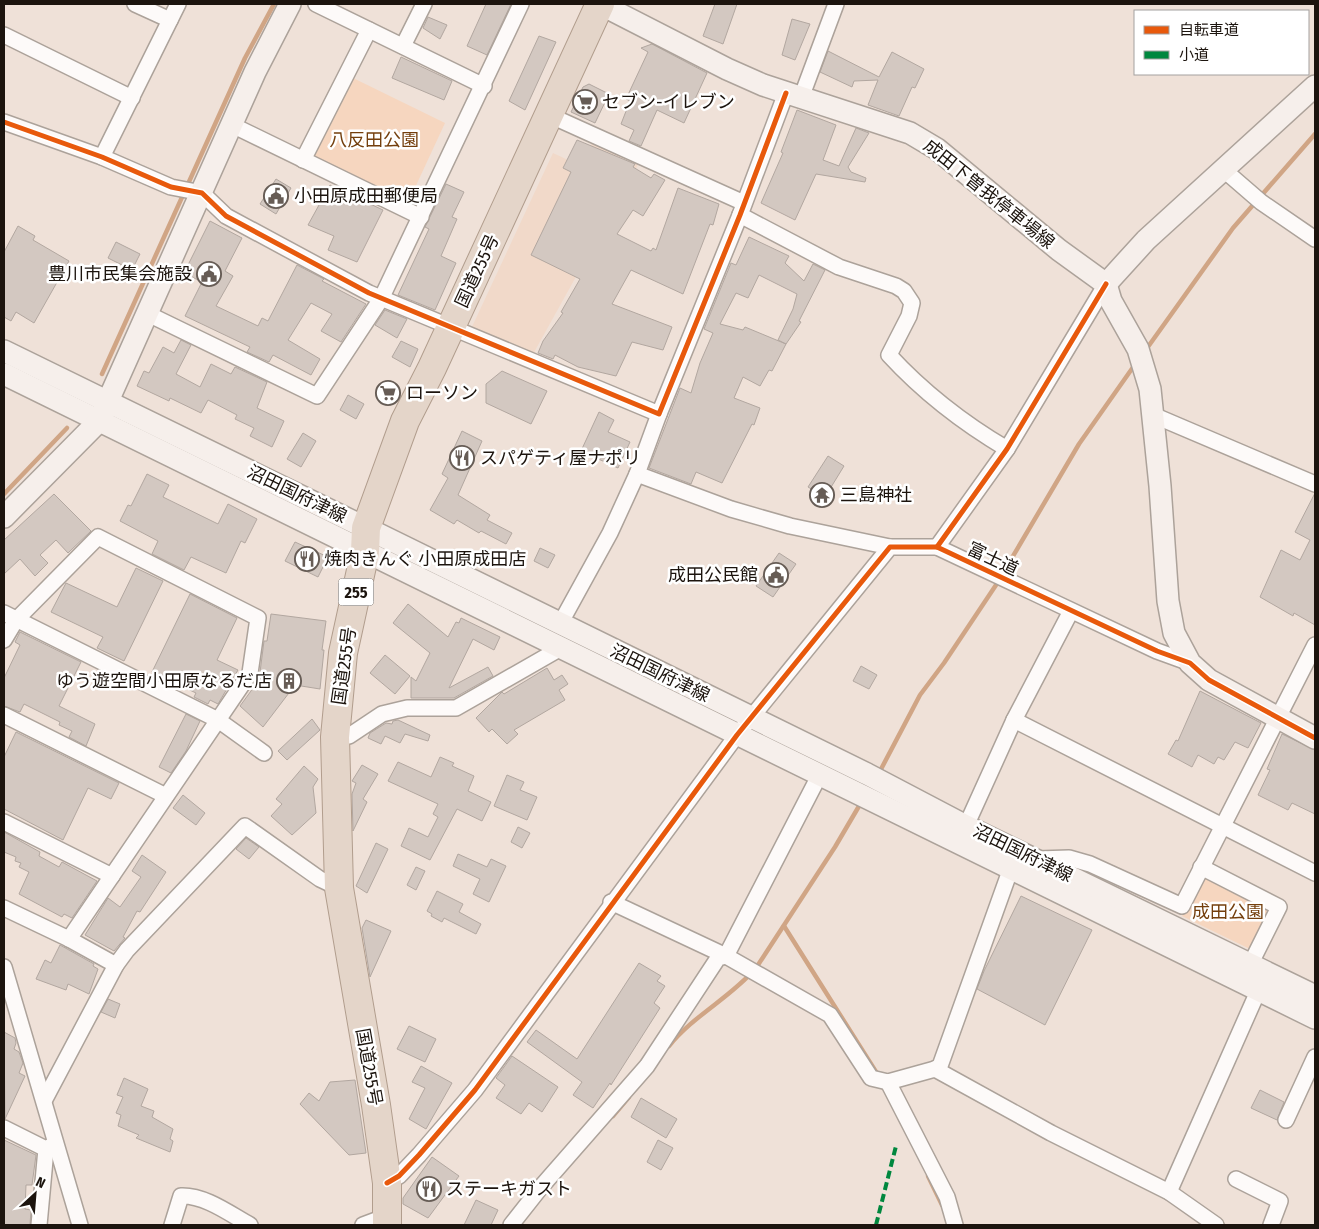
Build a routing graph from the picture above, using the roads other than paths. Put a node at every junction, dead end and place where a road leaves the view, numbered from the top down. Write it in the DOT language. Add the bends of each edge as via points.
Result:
graph roads {
  1 [pos="135,4"];
  2 [pos="178,4"];
  3 [pos="290,4"];
  4 [pos="316,4"];
  5 [pos="424,4"];
  6 [pos="521,4"];
  7 [pos="600,4"];
  8 [pos="836,4"];
  9 [pos="170,20"];
  10 [pos="369,30"];
  11 [pos="4,35"];
  12 [pos="404,46"];
  13 [pos="484,86"];
  14 [pos="1315,86"];
  15 [pos="794,95"];
  16 [pos="132,98"];
  17 [pos="549,115"];
  18 [pos="4,122"];
  19 [pos="232,125"];
  20 [pos="102,157"];
  21 [pos="302,160"];
  22 [pos="1224,170"];
  23 [pos="196,192"];
  24 [pos="742,209"];
  25 [pos="422,217"];
  26 [pos="1315,239"];
  27 [pos="1106,284"];
  28 [pos="381,299"];
  29 [pos="148,314"];
  30 [pos="451,328"];
  31 [pos="4,352"];
  32 [pos="4,374"];
  33 [pos="108,402"];
  34 [pos="659,414"];
  35 [pos="1153,415"];
  36 [pos="99,421"];
  37 [pos="1007,450"];
  38 [pos="637,474"];
  39 [pos="1315,484"];
  40 [pos="4,517"];
  41 [pos="365,540"];
  42 [pos="890,547"];
  43 [pos="937,547"];
  44 [pos="1071,611"];
  45 [pos="10,616"];
  46 [pos="560,624"];
  47 [pos="4,640"];
  48 [pos="1315,645"];
  49 [pos="561,648"];
  50 [pos="1190,663"];
  51 [pos="4,715"];
  52 [pos="752,718"];
  53 [pos="1279,718"];
  54 [pos="218,720"];
  55 [pos="1014,720"];
  56 [pos="737,735"];
  57 [pos="334,737"];
  58 [pos="1315,738"];
  59 [pos="264,752"];
  60 [pos="819,776"];
  61 [pos="166,796"];
  62 [pos="4,822"];
  63 [pos="966,826"];
  64 [pos="1223,826"];
  65 [pos="1035,859"];
  66 [pos="1011,868"];
  67 [pos="1201,868"];
  68 [pos="1315,873"];
  69 [pos="112,876"];
  70 [pos="339,888"];
  71 [pos="611,902"];
  72 [pos="4,908"];
  73 [pos="69,939"];
  74 [pos="726,956"];
  75 [pos="116,965"];
  76 [pos="1250,965"];
  77 [pos="4,967"];
  78 [pos="1259,989"];
  79 [pos="1315,996"];
  80 [pos="4,1014"];
  81 [pos="1315,1018"];
  82 [pos="19,1021"];
  83 [pos="1315,1057"];
  84 [pos="934,1069"];
  85 [pos="888,1082"];
  86 [pos="45,1098"];
  87 [pos="1286,1120"];
  88 [pos="4,1128"];
  89 [pos="51,1146"];
  90 [pos="1236,1179"];
  91 [pos="387,1183"];
  92 [pos="1169,1192"];
  93 [pos="379,1222"];
  94 [pos="39,1225"];
  95 [pos="80,1225"];
  96 [pos="172,1225"];
  97 [pos="250,1225"];
  98 [pos="511,1225"];
  99 [pos="955,1225"];
  100 [pos="1216,1225"];
  101 [pos="1271,1225"];
  1 -- 9 [label="street"];
  2 -- 9 [label="street"];
  3 -- 19 [label="main road"];
  4 -- 10 [label="street"];
  5 -- 12 [label="street"];
  6 -- 13 [label="street"];
  7 -- 15 [label="main road, 成田下曽我停車場線" via="727,69"];
  7 -- 17 [label="highway, 国道255号 / 255"];
  8 -- 15 [label="street"];
  9 -- 16 [label="street"];
  10 -- 12 [label="street"];
  10 -- 21 [label="street"];
  11 -- 16 [label="street"];
  12 -- 13 [label="street"];
  13 -- 25 [label="street"];
  14 -- 22 [label="main road"];
  15 -- 24 [label="street"];
  15 -- 27 [label="main road, 成田下曽我停車場線" via="893,126 937,149 1058,250"];
  16 -- 20 [label="street"];
  17 -- 24 [label="street"];
  17 -- 30 [label="highway, 国道255号 / 255"];
  18 -- 20 [label="street"];
  19 -- 21 [label="street"];
  19 -- 23 [label="main road"];
  20 -- 23 [label="street" via="171,187"];
  21 -- 25 [label="street"];
  22 -- 26 [label="street" via="1258,199"];
  22 -- 27 [label="main road" via="1146,240"];
  23 -- 28 [label="street" via="226,216"];
  23 -- 29 [label="main road"];
  24 -- 34 [label="street"];
  24 -- 37 [label="street" via="839,268 873,277 904,291 912,303 909,316 888,356 964,424"];
  25 -- 28 [label="street"];
  27 -- 35 [label="main road" via="1111,301 1140,356"];
  27 -- 37 [label="street, 富士道"];
  28 -- 29 [label="street" via="317,396"];
  28 -- 30 [label="street"];
  29 -- 33 [label="main road"];
  30 -- 34 [label="street"];
  30 -- 41 [label="highway, 国道255号 / 255" via="405,421"];
  31 -- 33 [label="main road, 沼田国府津線"];
  32 -- 36 [label="main road, 沼田国府津線"];
  33 -- 36 [label="main road"];
  33 -- 41 [label="main road, 沼田国府津線"];
  34 -- 38 [label="street"];
  35 -- 39 [label="street"];
  35 -- 50 [label="main road" via="1168,601 1174,633"];
  36 -- 40 [label="main road"];
  36 -- 41 [label="main road, 沼田国府津線"];
  37 -- 43 [label="street, 富士道"];
  38 -- 42 [label="street" via="731,509 790,526"];
  38 -- 46 [label="street" via="610,533"];
  41 -- 46 [label="main road, 沼田国府津線"];
  41 -- 49 [label="main road, 沼田国府津線"];
  41 -- 57 [label="highway, 国道255号 / 255" via="343,653"];
  42 -- 43 [label="street"];
  42 -- 52 [label="street"];
  43 -- 44 [label="street, 富士道"];
  44 -- 50 [label="street, 富士道" via="1158,652"];
  44 -- 55 [label="street"];
  45 -- 47 [label="street"];
  45 -- 54 [label="street"];
  45 -- 54 [label="street" via="98,537 258,618 250,673"];
  46 -- 52 [label="main road, 沼田国府津線"];
  48 -- 53 [label="street"];
  49 -- 56 [label="main road, 沼田国府津線"];
  49 -- 57 [label="street" via="456,708 407,708 382,714 349,736"];
  50 -- 53 [label="main road, 富士道" via="1209,680"];
  51 -- 61 [label="street"];
  52 -- 56 [label="street"];
  52 -- 63 [label="main road, 沼田国府津線"];
  53 -- 58 [label="main road, 富士道"];
  53 -- 64 [label="street"];
  54 -- 59 [label="street"];
  54 -- 61 [label="street"];
  55 -- 63 [label="street"];
  55 -- 64 [label="street"];
  56 -- 60 [label="main road, 沼田国府津線"];
  56 -- 71 [label="street"];
  57 -- 70 [label="highway, 国道255号 / 255"];
  60 -- 66 [label="main road, 沼田国府津線"];
  60 -- 74 [label="street"];
  61 -- 69 [label="street"];
  62 -- 69 [label="street"];
  63 -- 65 [label="main road, 沼田国府津線"];
  64 -- 67 [label="street"];
  64 -- 68 [label="street"];
  65 -- 67 [label="street" via="1069,858 1090,864 1182,906"];
  65 -- 76 [label="main road, 沼田国府津線"];
  66 -- 78 [label="main road, 沼田国府津線"];
  66 -- 84 [label="street" via="940,1066"];
  67 -- 76 [label="street" via="1279,907"];
  69 -- 73 [label="street"];
  70 -- 75 [label="street" via="320,879 245,826"];
  70 -- 91 [label="highway, 国道255号 / 255"];
  71 -- 74 [label="street"];
  71 -- 91 [label="street" via="475,1090 399,1176"];
  72 -- 73 [label="street"];
  73 -- 75 [label="street"];
  74 -- 85 [label="street" via="830,1016 872,1078"];
  74 -- 98 [label="street" via="718,958 647,1066"];
  75 -- 86 [label="street"];
  76 -- 79 [label="main road, 沼田国府津線"];
  77 -- 82 [label="street"];
  78 -- 81 [label="main road, 沼田国府津線"];
  78 -- 92 [label="street"];
  80 -- 82 [label="street"];
  82 -- 86 [label="street"];
  83 -- 87 [label="street"];
  84 -- 85 [label="street"];
  84 -- 92 [label="street"];
  85 -- 99 [label="street" via="947,1197"];
  86 -- 89 [label="street"];
  88 -- 89 [label="street"];
  89 -- 94 [label="street"];
  89 -- 95 [label="street"];
  90 -- 101 [label="street" via="1280,1201"];
  91 -- 93 [label="highway, 国道255号 / 255"];
  92 -- 100 [label="street"];
  96 -- 97 [label="street" via="181,1196 191,1196 216,1206"];
}
